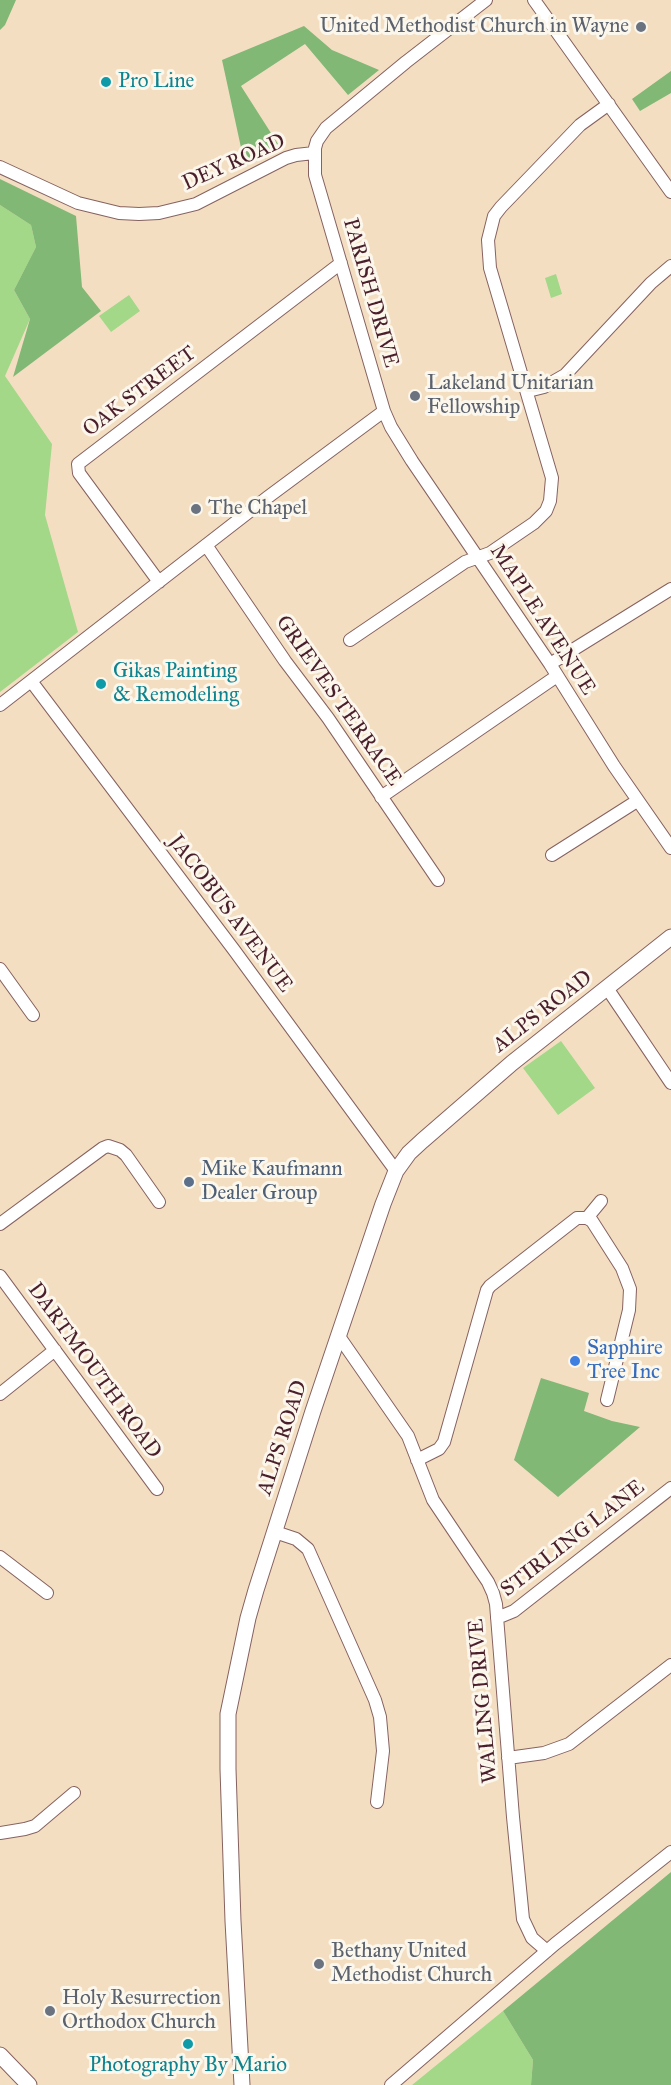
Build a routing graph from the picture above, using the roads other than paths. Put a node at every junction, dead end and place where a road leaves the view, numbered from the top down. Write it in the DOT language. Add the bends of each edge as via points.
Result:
graph roads {
  1 [pos="486,0"];
  2 [pos="534,0"];
  3 [pos="609,104"];
  4 [pos="314,153"];
  5 [pos="0,167"];
  6 [pos="671,192"];
  7 [pos="340,263"];
  8 [pos="671,266"];
  9 [pos="528,391"];
  10 [pos="384,411"];
  11 [pos="206,545"];
  12 [pos="478,557"];
  13 [pos="159,582"];
  14 [pos="671,589"];
  15 [pos="350,640"];
  16 [pos="550,664"];
  17 [pos="557,676"];
  18 [pos="31,681"];
  19 [pos="0,705"];
  20 [pos="381,797"];
  21 [pos="637,801"];
  22 [pos="671,848"];
  23 [pos="552,855"];
  24 [pos="438,880"];
  25 [pos="671,937"];
  26 [pos="0,969"];
  27 [pos="607,988"];
  28 [pos="33,1016"];
  29 [pos="671,1083"];
  30 [pos="396,1171"];
  31 [pos="602,1201"];
  32 [pos="159,1202"];
  33 [pos="587,1218"];
  34 [pos="0,1224"];
  35 [pos="0,1276"];
  36 [pos="338,1335"];
  37 [pos="55,1350"];
  38 [pos="0,1394"];
  39 [pos="608,1400"];
  40 [pos="417,1460"];
  41 [pos="671,1488"];
  42 [pos="157,1489"];
  43 [pos="275,1532"];
  44 [pos="0,1557"];
  45 [pos="47,1593"];
  46 [pos="497,1618"];
  47 [pos="671,1665"];
  48 [pos="508,1758"];
  49 [pos="74,1793"];
  50 [pos="377,1802"];
  51 [pos="0,1833"];
  52 [pos="671,1852"];
  53 [pos="547,1951"];
  54 [pos="0,2055"];
  55 [pos="29,2085"];
  56 [pos="242,2085"];
  57 [pos="391,2085"];
  1 -- 4 [label="street" via="334,120 320,135"];
  2 -- 3 [label="street"];
  3 -- 6 [label="street"];
  3 -- 9 [label="street" via="566,138 501,207 490,228 490,268"];
  4 -- 5 [label="street, DEY ROAD" via="286,158 196,204 139,214 118,213 78,202"];
  4 -- 7 [label="street, PARISH DRIVE" via="315,175"];
  7 -- 10 [label="street, PARISH DRIVE"];
  7 -- 13 [label="street, OAK STREET" via="78,464 79,473"];
  8 -- 9 [label="street" via="565,375"];
  9 -- 12 [label="street" via="552,478 550,501 534,523"];
  10 -- 11 [label="street"];
  10 -- 12 [label="street, MAPLE AVENUE" via="412,461"];
  11 -- 13 [label="street"];
  11 -- 20 [label="street, GRIEVES TERRACE"];
  12 -- 15 [label="street"];
  12 -- 16 [label="street, MAPLE AVENUE"];
  13 -- 18 [label="street"];
  14 -- 16 [label="street"];
  16 -- 17 [label="street, MAPLE AVENUE"];
  17 -- 20 [label="street"];
  17 -- 21 [label="street, MAPLE AVENUE"];
  18 -- 19 [label="street"];
  18 -- 30 [label="street, JACOBUS AVENUE"];
  20 -- 24 [label="street, GRIEVES TERRACE"];
  21 -- 22 [label="street, MAPLE AVENUE"];
  21 -- 23 [label="street"];
  25 -- 27 [label="main road, ALPS ROAD"];
  26 -- 28 [label="street"];
  27 -- 29 [label="street"];
  27 -- 30 [label="main road, ALPS ROAD" via="422,1141"];
  30 -- 36 [label="main road, ALPS ROAD"];
  31 -- 33 [label="street"];
  32 -- 34 [label="street" via="126,1155 108,1146"];
  33 -- 39 [label="street" via="622,1268 630,1289 630,1310"];
  33 -- 40 [label="street" via="577,1218 487,1290 444,1442 439,1449"];
  35 -- 37 [label="street, DARTMOUTH ROAD"];
  36 -- 40 [label="street, WALING DRIVE" via="408,1436"];
  36 -- 43 [label="main road, ALPS ROAD"];
  37 -- 38 [label="street"];
  37 -- 42 [label="street, DARTMOUTH ROAD"];
  40 -- 46 [label="street, WALING DRIVE" via="433,1500 488,1582"];
  41 -- 46 [label="street, STIRLING LANE" via="514,1611"];
  43 -- 50 [label="street" via="296,1539 308,1550 375,1700 383,1751"];
  43 -- 56 [label="main road, ALPS ROAD" via="248,1618 228,1714 232,1910"];
  44 -- 45 [label="street"];
  46 -- 48 [label="street, WALING DRIVE"];
  47 -- 48 [label="street" via="569,1744 544,1753"];
  48 -- 53 [label="street, WALING DRIVE" via="523,1919 532,1938"];
  49 -- 51 [label="street" via="35,1826"];
  52 -- 53 [label="street"];
  53 -- 57 [label="street"];
  54 -- 55 [label="main road"];
}
